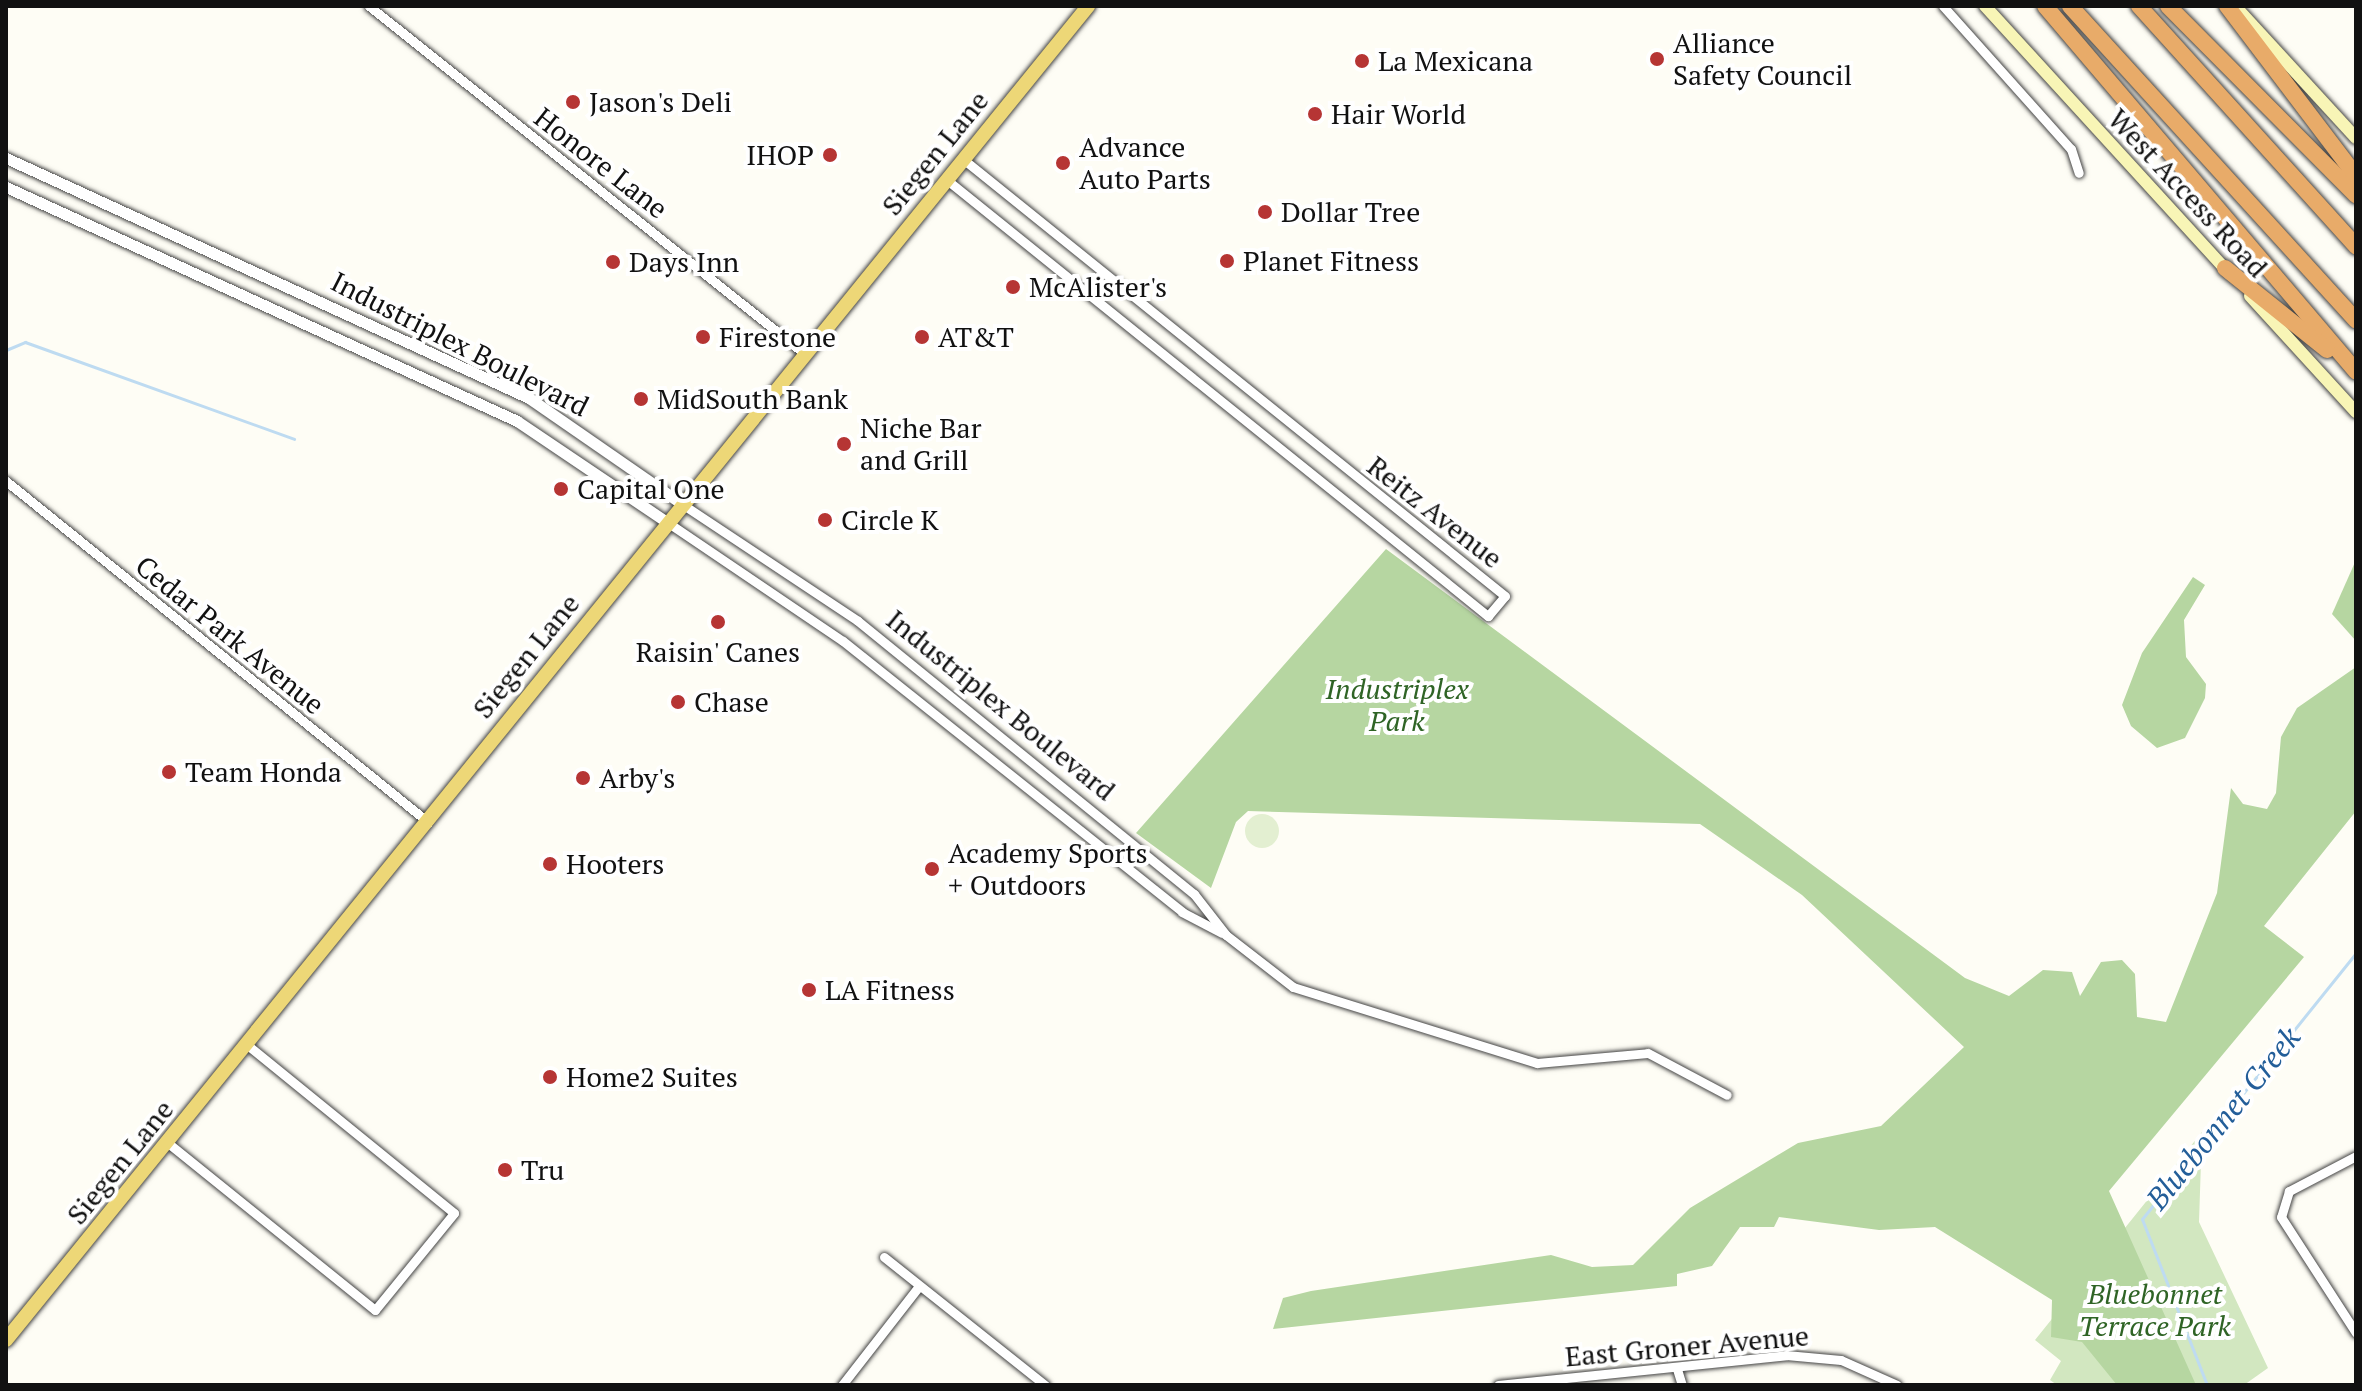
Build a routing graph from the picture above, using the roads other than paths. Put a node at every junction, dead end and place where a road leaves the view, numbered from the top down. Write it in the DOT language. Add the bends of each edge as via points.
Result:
graph roads {
  1 [pos="369,6"];
  2 [pos="1088,6"];
  3 [pos="1943,6"];
  4 [pos="1985,6"];
  5 [pos="2045,6"];
  6 [pos="2070,6"];
  7 [pos="2139,6"];
  8 [pos="2168,6"];
  9 [pos="2227,6"];
  10 [pos="2235,6"];
  11 [pos="2356,138"];
  12 [pos="6,158"];
  13 [pos="964,160"];
  14 [pos="2079,173"];
  15 [pos="2356,176"];
  16 [pos="947,180"];
  17 [pos="6,187"];
  18 [pos="2356,195"];
  19 [pos="2356,246"];
  20 [pos="2225,268"];
  21 [pos="2356,320"];
  22 [pos="805,354"];
  23 [pos="2356,373"];
  24 [pos="2356,412"];
  25 [pos="6,481"];
  26 [pos="682,504"];
  27 [pos="667,522"];
  28 [pos="428,822"];
  29 [pos="1226,935"];
  30 [pos="247,1045"];
  31 [pos="1727,1095"];
  32 [pos="168,1143"];
  33 [pos="2356,1156"];
  34 [pos="884,1257"];
  35 [pos="919,1286"];
  36 [pos="2356,1333"];
  37 [pos="6,1340"];
  38 [pos="1677,1369"];
  39 [pos="1523,1384"];
  40 [pos="842,1385"];
  41 [pos="1045,1385"];
  42 [pos="1498,1385"];
  43 [pos="1682,1385"];
  44 [pos="1897,1385"];
  1 -- 22 [label="street, Honore Lane"];
  2 -- 13 [label="main road, Siegen Lane"];
  3 -- 14 [label="street" via="2071,149"];
  4 -- 20 [label="main road, West Access Road"];
  5 -- 23 [label="highway"];
  6 -- 21 [label="highway"];
  7 -- 19 [label="highway"];
  8 -- 18 [label="highway"];
  9 -- 15 [label="highway"];
  10 -- 11 [label="main road"];
  12 -- 26 [label="street, Industriplex Boulevard" via="529,398"];
  13 -- 16 [label="main road, Siegen Lane"];
  13 -- 16 [label="street, Reitz Avenue" via="1505,596 1488,616"];
  16 -- 22 [label="main road, Siegen Lane"];
  17 -- 27 [label="street, Industriplex Boulevard" via="517,421"];
  20 -- 23 [label="highway"];
  20 -- 24 [label="main road, West Access Road"];
  22 -- 26 [label="main road, Siegen Lane"];
  25 -- 28 [label="street, Cedar Park Avenue"];
  26 -- 27 [label="main road, Siegen Lane"];
  26 -- 29 [label="street, Industriplex Boulevard" via="858,621 1194,894"];
  27 -- 28 [label="main road, Siegen Lane"];
  27 -- 29 [label="street, Industriplex Boulevard" via="843,641 1182,912"];
  28 -- 30 [label="main road, Siegen Lane"];
  29 -- 31 [label="street, Industriplex Boulevard" via="1293,987 1353,1011 1537,1063 1648,1053"];
  30 -- 32 [label="main road, Siegen Lane"];
  30 -- 32 [label="street" via="454,1213 375,1310"];
  32 -- 37 [label="main road, Siegen Lane"];
  33 -- 36 [label="street" via="2281,1201 2281,1217"];
  34 -- 35 [label="street"];
  35 -- 40 [label="street"];
  35 -- 41 [label="street"];
  38 -- 39 [label="street, East Groner Avenue"];
  38 -- 43 [label="street"];
  38 -- 44 [label="street, East Groner Avenue" via="1786,1355 1829,1357"];
  39 -- 42 [label="street, East Groner Avenue"];
}
